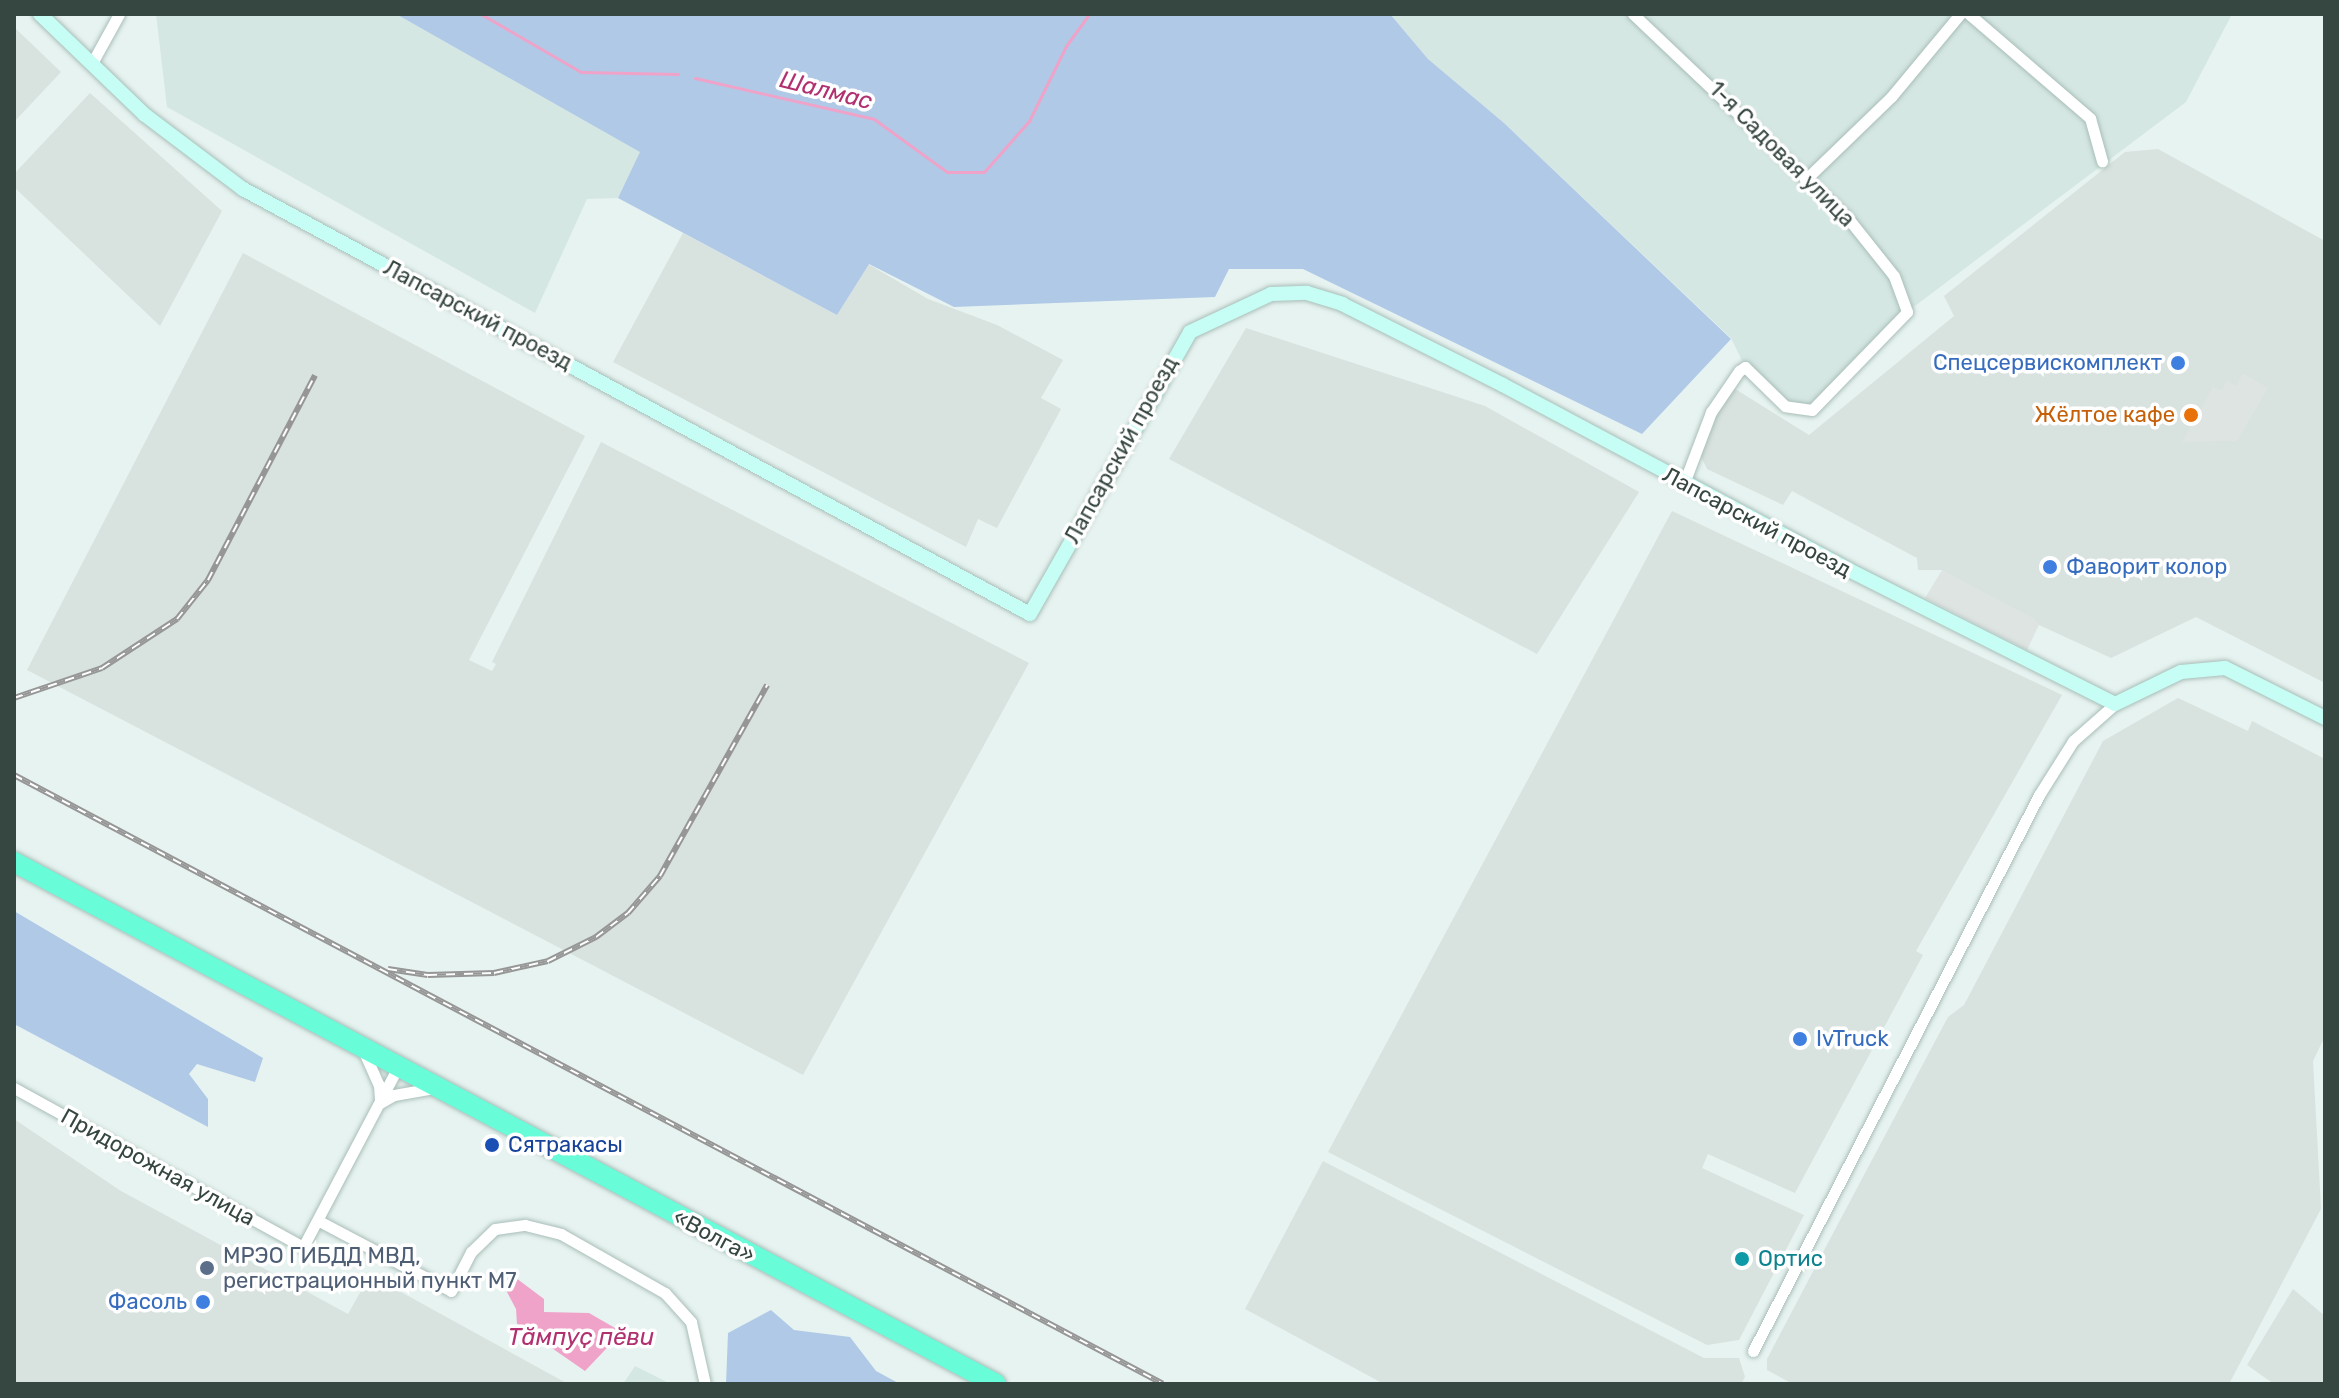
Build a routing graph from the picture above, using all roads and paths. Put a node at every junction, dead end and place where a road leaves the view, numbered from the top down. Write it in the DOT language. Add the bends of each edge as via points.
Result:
graph roads {
  1 [pos="40,14"];
  2 [pos="119,14"];
  3 [pos="1633,14"];
  4 [pos="1960,14"];
  5 [pos="1969,14"];
  6 [pos="92,63"];
  7 [pos="2102,161"];
  8 [pos="1805,180"];
  9 [pos="1684,483"];
  10 [pos="2115,704"];
  11 [pos="2325,718"];
  12 [pos="14,862"];
  13 [pos="364,1051"];
  14 [pos="397,1069"];
  15 [pos="14,1088"];
  16 [pos="432,1088"];
  17 [pos="380,1103"];
  18 [pos="319,1221"];
  19 [pos="1753,1351"];
  20 [pos="705,1384"];
  21 [pos="996,1384"];
  1 -- 6 [label="street, Лапсарский проезд"];
  2 -- 6 [label="street"];
  3 -- 8 [label="street, 1-я Садовая улица" via="1748,119"];
  4 -- 8 [label="street" via="1891,97"];
  5 -- 7 [label="street" via="2090,118"];
  6 -- 9 [label="street, Лапсарский проезд" via="145,115 243,189 1030,614 1190,332 1271,294 1307,293 1342,304"];
  8 -- 9 [label="street, 1-я Садовая улица" via="1884,260 1907,312 1812,410 1785,406 1745,367 1711,412"];
  9 -- 10 [label="street, Лапсарский проезд"];
  10 -- 11 [label="street" via="2181,672 2225,668"];
  10 -- 19 [label="street" via="2073,741 2039,795"];
  12 -- 13 [label="highway, «Волга»"];
  13 -- 14 [label="highway, «Волга»"];
  13 -- 17 [label="street" via="379,1085"];
  14 -- 16 [label="highway, «Волга»"];
  14 -- 17 [label="street"];
  15 -- 18 [label="street, Придорожная улица" via="303,1247"];
  16 -- 17 [label="street"];
  16 -- 21 [label="highway, «Волга»"];
  17 -- 18 [label="street"];
  18 -- 20 [label="street" via="451,1291 471,1252 495,1229 525,1225 561,1234 665,1293 691,1322"];
}
